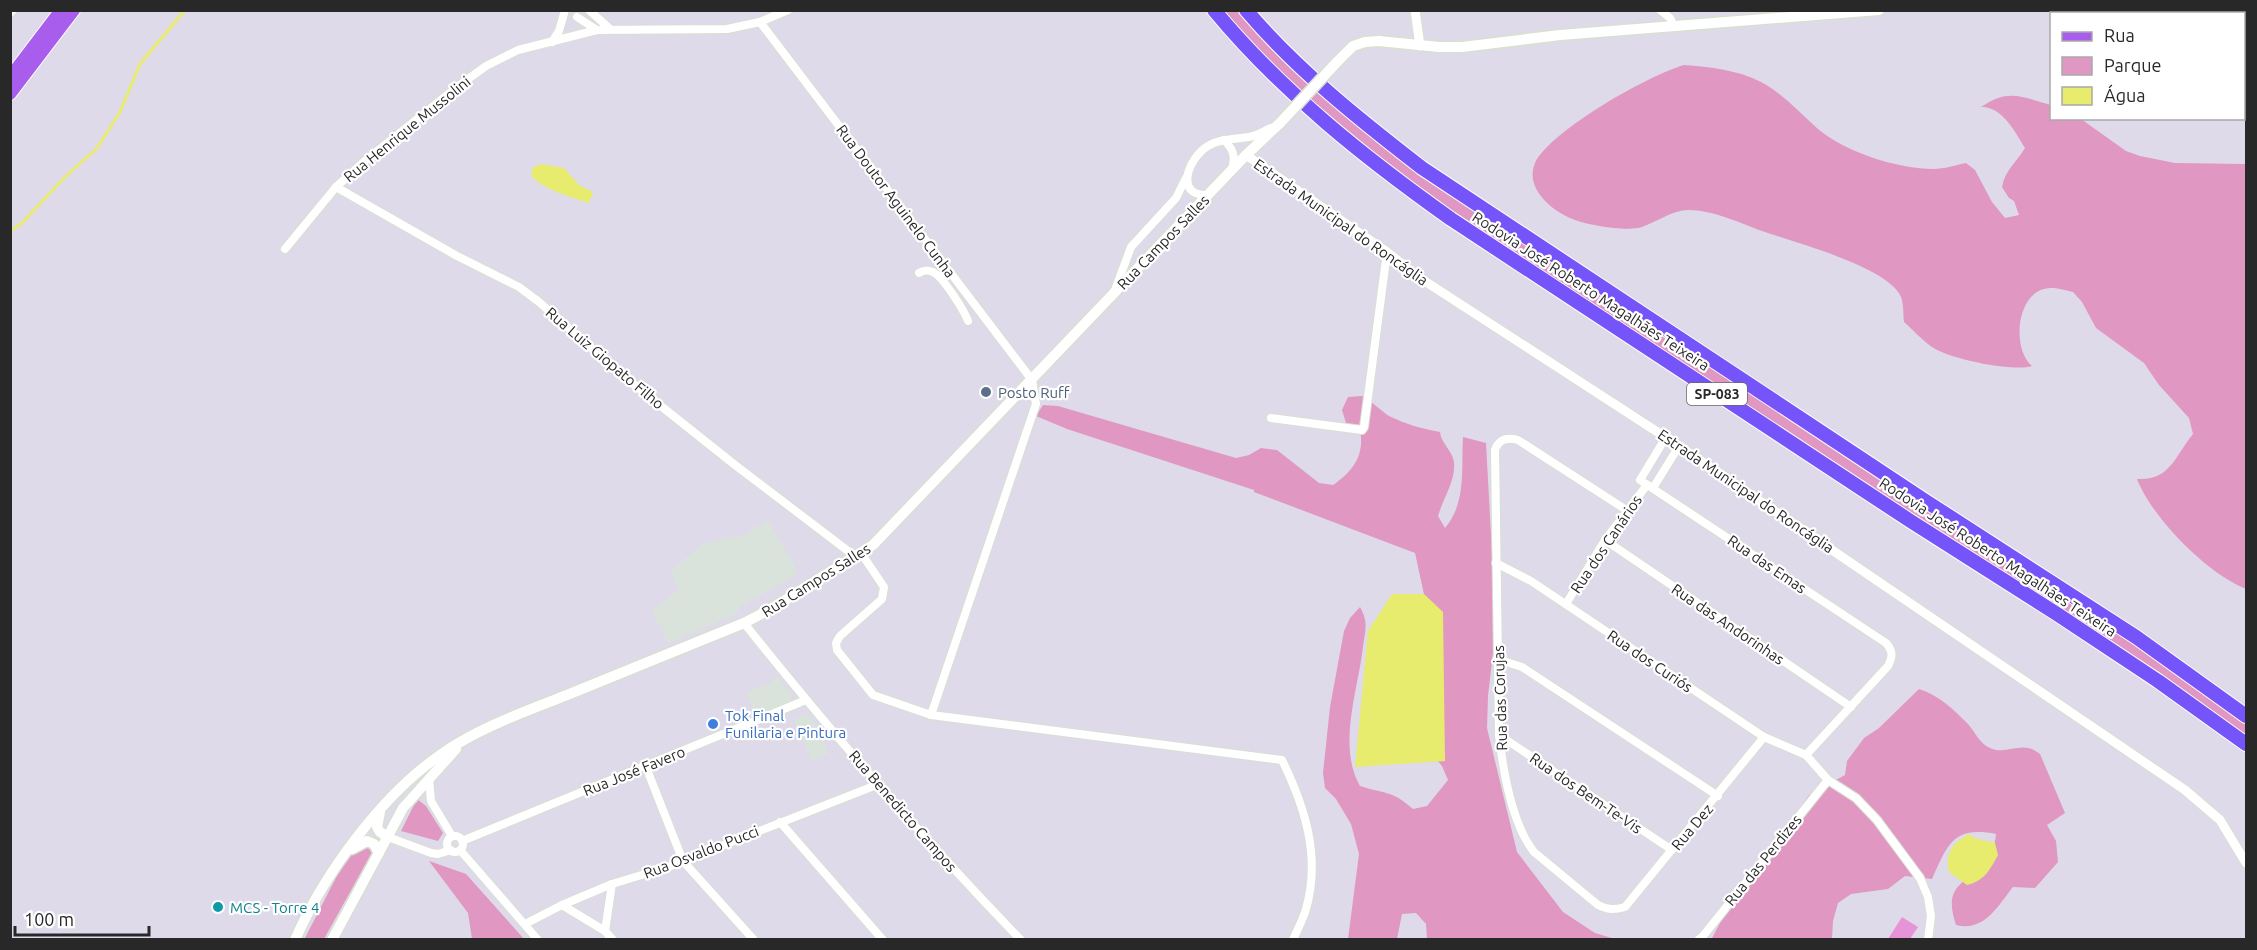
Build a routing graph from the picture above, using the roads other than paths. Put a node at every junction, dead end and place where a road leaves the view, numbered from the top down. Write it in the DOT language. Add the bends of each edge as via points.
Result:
graph roads {
  1 [pos="61,10"];
  2 [pos="74,10"];
  3 [pos="566,10"];
  4 [pos="588,10"];
  5 [pos="788,10"];
  6 [pos="1214,10"];
  7 [pos="1246,10"];
  8 [pos="1414,10"];
  9 [pos="1660,10"];
  10 [pos="1879,10"];
  11 [pos="577,17"];
  12 [pos="760,22"];
  13 [pos="583,23"];
  14 [pos="1674,26"];
  15 [pos="610,29"];
  16 [pos="597,30"];
  17 [pos="569,38"];
  18 [pos="552,42"];
  19 [pos="1420,46"];
  20 [pos="10,77"];
  21 [pos="10,94"];
  22 [pos="1278,124"];
  23 [pos="1224,140"];
  24 [pos="1246,155"];
  25 [pos="1232,170"];
  26 [pos="1187,177"];
  27 [pos="336,187"];
  28 [pos="1208,195"];
  29 [pos="285,249"];
  30 [pos="1387,252"];
  31 [pos="919,273"];
  32 [pos="1114,294"];
  33 [pos="968,321"];
  34 [pos="1032,380"];
  35 [pos="1271,418"];
  36 [pos="1666,437"];
  37 [pos="1679,446"];
  38 [pos="1647,484"];
  39 [pos="1628,511"];
  40 [pos="1605,540"];
  41 [pos="859,555"];
  42 [pos="1496,563"];
  43 [pos="1566,604"];
  44 [pos="744,623"];
  45 [pos="1497,659"];
  46 [pos="806,700"];
  47 [pos="1851,707"];
  48 [pos="931,715"];
  49 [pos="2247,716"];
  50 [pos="1499,735"];
  51 [pos="1764,736"];
  52 [pos="462,742"];
  53 [pos="2247,744"];
  54 [pos="1806,755"];
  55 [pos="645,767"];
  56 [pos="429,777"];
  57 [pos="1827,780"];
  58 [pos="879,784"];
  59 [pos="398,792"];
  60 [pos="415,793"];
  61 [pos="1718,796"];
  62 [pos="431,801"];
  63 [pos="382,808"];
  64 [pos="780,822"];
  65 [pos="452,836"];
  66 [pos="388,837"];
  67 [pos="462,841"];
  68 [pos="451,850"];
  69 [pos="460,850"];
  70 [pos="1672,850"];
  71 [pos="379,853"];
  72 [pos="341,859"];
  73 [pos="683,861"];
  74 [pos="2247,863"];
  75 [pos="612,884"];
  76 [pos="562,905"];
  77 [pos="1615,910"];
  78 [pos="525,924"];
  79 [pos="605,931"];
  80 [pos="295,939"];
  81 [pos="332,939"];
  82 [pos="538,939"];
  83 [pos="613,939"];
  84 [pos="754,939"];
  85 [pos="883,939"];
  86 [pos="1021,939"];
  87 [pos="1293,939"];
  88 [pos="1698,939"];
  89 [pos="1928,939"];
  1 -- 20 [label="main road"];
  2 -- 21 [label="main road"];
  3 -- 11 [label="street"];
  3 -- 18 [label="street"];
  4 -- 11 [label="street"];
  4 -- 15 [label="street"];
  5 -- 12 [label="street, Rua Henrique Mussolini"];
  6 -- 53 [label="highway, Rodovia José Roberto Magalhães Teixeira / SP-083" via="1248,49 1323,121 1398,182 1911,522 2128,660"];
  7 -- 49 [label="highway, Rodovia José Roberto Magalhães Teixeira / SP-083" via="1310,75 1422,168 2136,637"];
  8 -- 19 [label="street"];
  9 -- 14 [label="street"];
  10 -- 14 [label="main road, Rua Campos Salles"];
  11 -- 13 [label="street"];
  12 -- 15 [label="street, Rua Henrique Mussolini" via="727,29"];
  12 -- 34 [label="street, Rua Doutor Aguinelo Cunha"];
  13 -- 16 [label="street"];
  13 -- 17 [label="street"];
  14 -- 19 [label="main road, Rua Campos Salles" via="1462,47"];
  15 -- 16 [label="street, Rua Henrique Mussolini"];
  16 -- 17 [label="street, Rua Henrique Mussolini"];
  17 -- 18 [label="street, Rua Henrique Mussolini"];
  18 -- 27 [label="street, Rua Henrique Mussolini" via="518,50 486,66"];
  19 -- 22 [label="main road, Rua Campos Salles, bridge" via="1379,41 1353,46"];
  22 -- 23 [label="street" via="1251,136"];
  22 -- 24 [label="main road, Rua Campos Salles"];
  23 -- 24 [label="street, Estrada Municipal do Roncáglia"];
  23 -- 25 [label="street" via="1234,153"];
  23 -- 26 [label="street" via="1205,147"];
  24 -- 25 [label="main road, Rua Campos Salles"];
  24 -- 30 [label="street, Estrada Municipal do Roncáglia"];
  25 -- 28 [label="main road, Rua Campos Salles"];
  26 -- 28 [label="street" via="1191,191"];
  26 -- 32 [label="street" via="1176,198 1131,247"];
  27 -- 29 [label="street, Rua Henrique Mussolini"];
  27 -- 41 [label="street, Rua Luiz Giopato Filho" via="519,287 735,465"];
  28 -- 32 [label="main road, Rua Campos Salles"];
  30 -- 35 [label="street" via="1362,430"];
  30 -- 36 [label="street, Estrada Municipal do Roncáglia" via="1420,278"];
  31 -- 33 [label="street" via="936,273"];
  32 -- 34 [label="main road, Rua Campos Salles"];
  34 -- 41 [label="main road, Rua Campos Salles"];
  34 -- 48 [label="street" via="1036,404"];
  36 -- 37 [label="street, Estrada Municipal do Roncáglia"];
  36 -- 38 [label="street, Rua dos Canários"];
  37 -- 38 [label="street, Rua dos Canários"];
  37 -- 74 [label="street, Estrada Municipal do Roncáglia" via="2185,790 2220,820"];
  38 -- 39 [label="street, Rua dos Canários"];
  38 -- 47 [label="street, Rua das Emas" via="1886,643 1893,657"];
  39 -- 40 [label="street, Rua dos Canários"];
  39 -- 42 [label="street, Rua das Corujas" via="1518,440 1503,439 1495,450"];
  40 -- 43 [label="street, Rua dos Canários"];
  40 -- 47 [label="street, Rua das Andorinhas"];
  41 -- 44 [label="main road, Rua Campos Salles"];
  41 -- 48 [label="street, Rua Luiz Giopato Filho" via="885,592 840,636 837,650 873,695"];
  42 -- 43 [label="street, Rua dos Curiós"];
  42 -- 45 [label="street, Rua das Corujas"];
  43 -- 51 [label="street, Rua dos Curiós"];
  44 -- 46 [label="street, Rua Benedicto Campos"];
  44 -- 52 [label="main road, Rua Campos Salles" via="524,712"];
  45 -- 50 [label="street, Rua das Corujas"];
  45 -- 61 [label="street" via="1522,667"];
  46 -- 55 [label="street, Rua José Favero"];
  46 -- 58 [label="street, Rua Benedicto Campos"];
  47 -- 54 [label="street"];
  48 -- 87 [label="street" via="1282,760 1300,797 1311,847 1312,879 1306,910"];
  50 -- 70 [label="street, Rua dos Bem-Te-Vis"];
  50 -- 77 [label="street, Rua das Corujas" via="1503,769 1527,844 1598,905"];
  51 -- 54 [label="street, Rua dos Curiós"];
  51 -- 61 [label="street, Rua Dez"];
  52 -- 56 [label="main road"];
  52 -- 59 [label="main road, Rua Campos Salles" via="437,757"];
  54 -- 57 [label="street"];
  55 -- 67 [label="street, Rua José Favero"];
  55 -- 73 [label="street"];
  56 -- 60 [label="main road"];
  56 -- 62 [label="street"];
  57 -- 88 [label="street, Rua das Perdizes"];
  57 -- 89 [label="street" via="1857,798 1920,878 1931,916"];
  58 -- 64 [label="street, Rua Osvaldo Pucci"];
  58 -- 86 [label="street, Rua Benedicto Campos"];
  59 -- 60 [label="main road"];
  59 -- 63 [label="main road, Rua Campos Salles"];
  60 -- 62 [label="street"];
  60 -- 66 [label="main road"];
  61 -- 70 [label="street, Rua Dez"];
  62 -- 65 [label="street"];
  63 -- 66 [label="main road" via="377,827"];
  63 -- 72 [label="main road, Rua Campos Salles"];
  64 -- 73 [label="street, Rua Osvaldo Pucci"];
  64 -- 85 [label="street"];
  65 -- 67 [label="street"];
  65 -- 68 [label="street" via="447,843"];
  66 -- 68 [label="street" via="431,853"];
  66 -- 71 [label="main road"];
  67 -- 69 [label="street"];
  68 -- 69 [label="street"];
  69 -- 78 [label="street"];
  70 -- 77 [label="street, Rua Dez" via="1625,907"];
  71 -- 72 [label="main road" via="367,841"];
  71 -- 81 [label="main road"];
  72 -- 80 [label="main road, Rua Campos Salles"];
  73 -- 75 [label="street, Rua Osvaldo Pucci"];
  73 -- 84 [label="street"];
  75 -- 76 [label="street, Rua Osvaldo Pucci"];
  75 -- 79 [label="street"];
  76 -- 78 [label="street, Rua Osvaldo Pucci"];
  76 -- 79 [label="street"];
  78 -- 82 [label="street"];
  79 -- 83 [label="street"];
}
